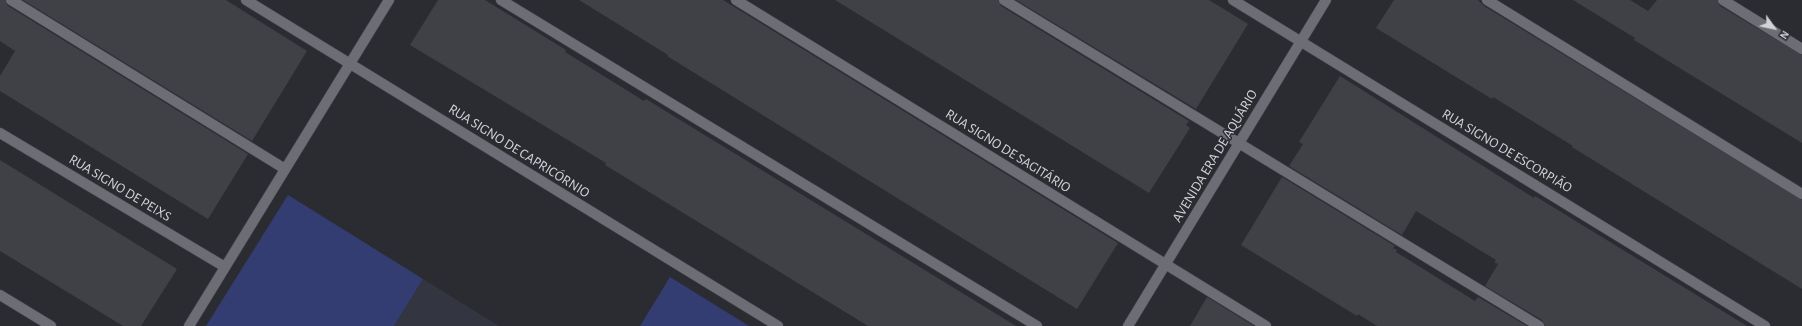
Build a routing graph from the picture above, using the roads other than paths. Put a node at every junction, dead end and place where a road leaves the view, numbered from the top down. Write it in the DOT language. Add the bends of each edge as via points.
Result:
graph roads {
  1 [pos="11,0"];
  2 [pos="246,0"];
  3 [pos="388,0"];
  4 [pos="501,0"];
  5 [pos="736,0"];
  6 [pos="1004,0"];
  7 [pos="1233,0"];
  8 [pos="1326,0"];
  9 [pos="1487,0"];
  10 [pos="1723,0"];
  11 [pos="1301,41"];
  12 [pos="1802,49"];
  13 [pos="350,64"];
  14 [pos="0,133"];
  15 [pos="1239,143"];
  16 [pos="285,169"];
  17 [pos="1802,194"];
  18 [pos="1166,264"];
  19 [pos="225,267"];
  20 [pos="0,295"];
  21 [pos="51,326"];
  22 [pos="189,326"];
  23 [pos="778,326"];
  24 [pos="1037,326"];
  25 [pos="1128,326"];
  26 [pos="1266,326"];
  27 [pos="1539,326"];
  28 [pos="1765,326"];
  1 -- 16 [label="street"];
  2 -- 13 [label="street, RUA SIGNO DE CAPRICÓRNIO"];
  3 -- 13 [label="street"];
  4 -- 24 [label="street"];
  5 -- 18 [label="street, RUA SIGNO DE SAGITÁRIO"];
  6 -- 15 [label="street"];
  7 -- 11 [label="street, RUA SIGNO DE ESCORPIÃO"];
  8 -- 11 [label="street, AVENIDA ERA DE AQUÁRIO"];
  9 -- 17 [label="street"];
  10 -- 12 [label="street"];
  11 -- 15 [label="street, AVENIDA ERA DE AQUÁRIO"];
  11 -- 28 [label="street, RUA SIGNO DE ESCORPIÃO"];
  13 -- 16 [label="street"];
  13 -- 23 [label="street, RUA SIGNO DE CAPRICÓRNIO"];
  14 -- 19 [label="street, RUA SIGNO DE PEIXS"];
  15 -- 18 [label="street, AVENIDA ERA DE AQUÁRIO"];
  15 -- 27 [label="street"];
  16 -- 19 [label="street"];
  18 -- 25 [label="street, AVENIDA ERA DE AQUÁRIO"];
  18 -- 26 [label="street, RUA SIGNO DE SAGITÁRIO"];
  19 -- 22 [label="street"];
  20 -- 21 [label="street"];
}
